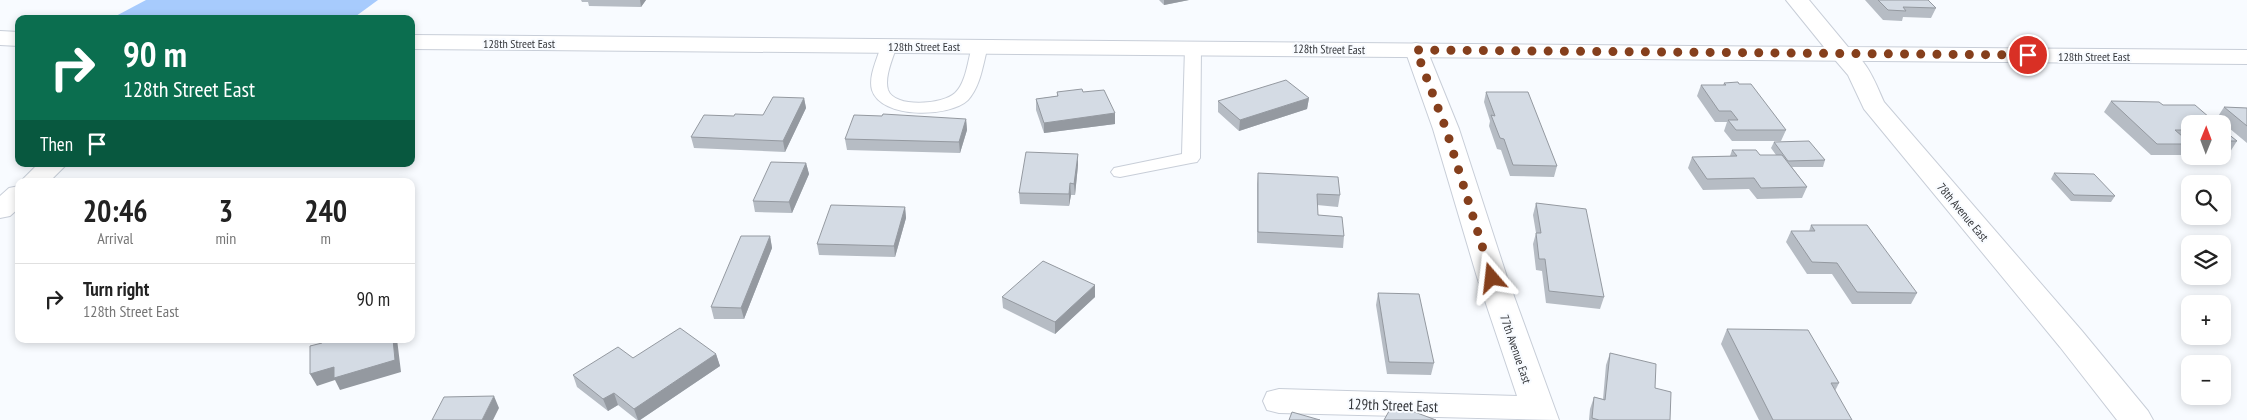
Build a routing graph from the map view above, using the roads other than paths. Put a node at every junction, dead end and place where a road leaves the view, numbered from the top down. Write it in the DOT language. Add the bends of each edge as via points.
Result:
graph roads {
  1 [pos="1797,0"];
  2 [pos="0,38"];
  3 [pos="15,38"];
  4 [pos="415,42"];
  5 [pos="890,46"];
  6 [pos="980,46"];
  7 [pos="1193,47"];
  8 [pos="1416,50"];
  9 [pos="1842,54"];
  10 [pos="2247,57"];
  11 [pos="50,167"];
  12 [pos="1120,172"];
  13 [pos="38,178"];
  14 [pos="15,197"];
  15 [pos="0,210"];
  16 [pos="1279,401"];
  17 [pos="1540,415"];
  18 [pos="2136,420"];
  1 -- 9 [label="street, 78th Avenue East"];
  2 -- 3 [label="street"];
  4 -- 5 [label="street, 128th Street East"];
  5 -- 6 [label="street, 128th Street East"];
  5 -- 6 [label="lane" via="880,77 884,98 895,104 934,108 951,104 962,96 971,82"];
  6 -- 7 [label="street, 128th Street East"];
  7 -- 8 [label="street, 128th Street East"];
  7 -- 12 [label="lane" via="1191,158"];
  8 -- 9 [label="street, 128th Street East"];
  8 -- 17 [label="street, 77th Avenue East" via="1446,129 1492,278"];
  9 -- 10 [label="street, 128th Street East"];
  9 -- 18 [label="street, 78th Avenue East" via="1858,73 1873,104"];
  11 -- 13 [label="street"];
  14 -- 15 [label="street"];
  16 -- 17 [label="street, 129th Street East"];
}
